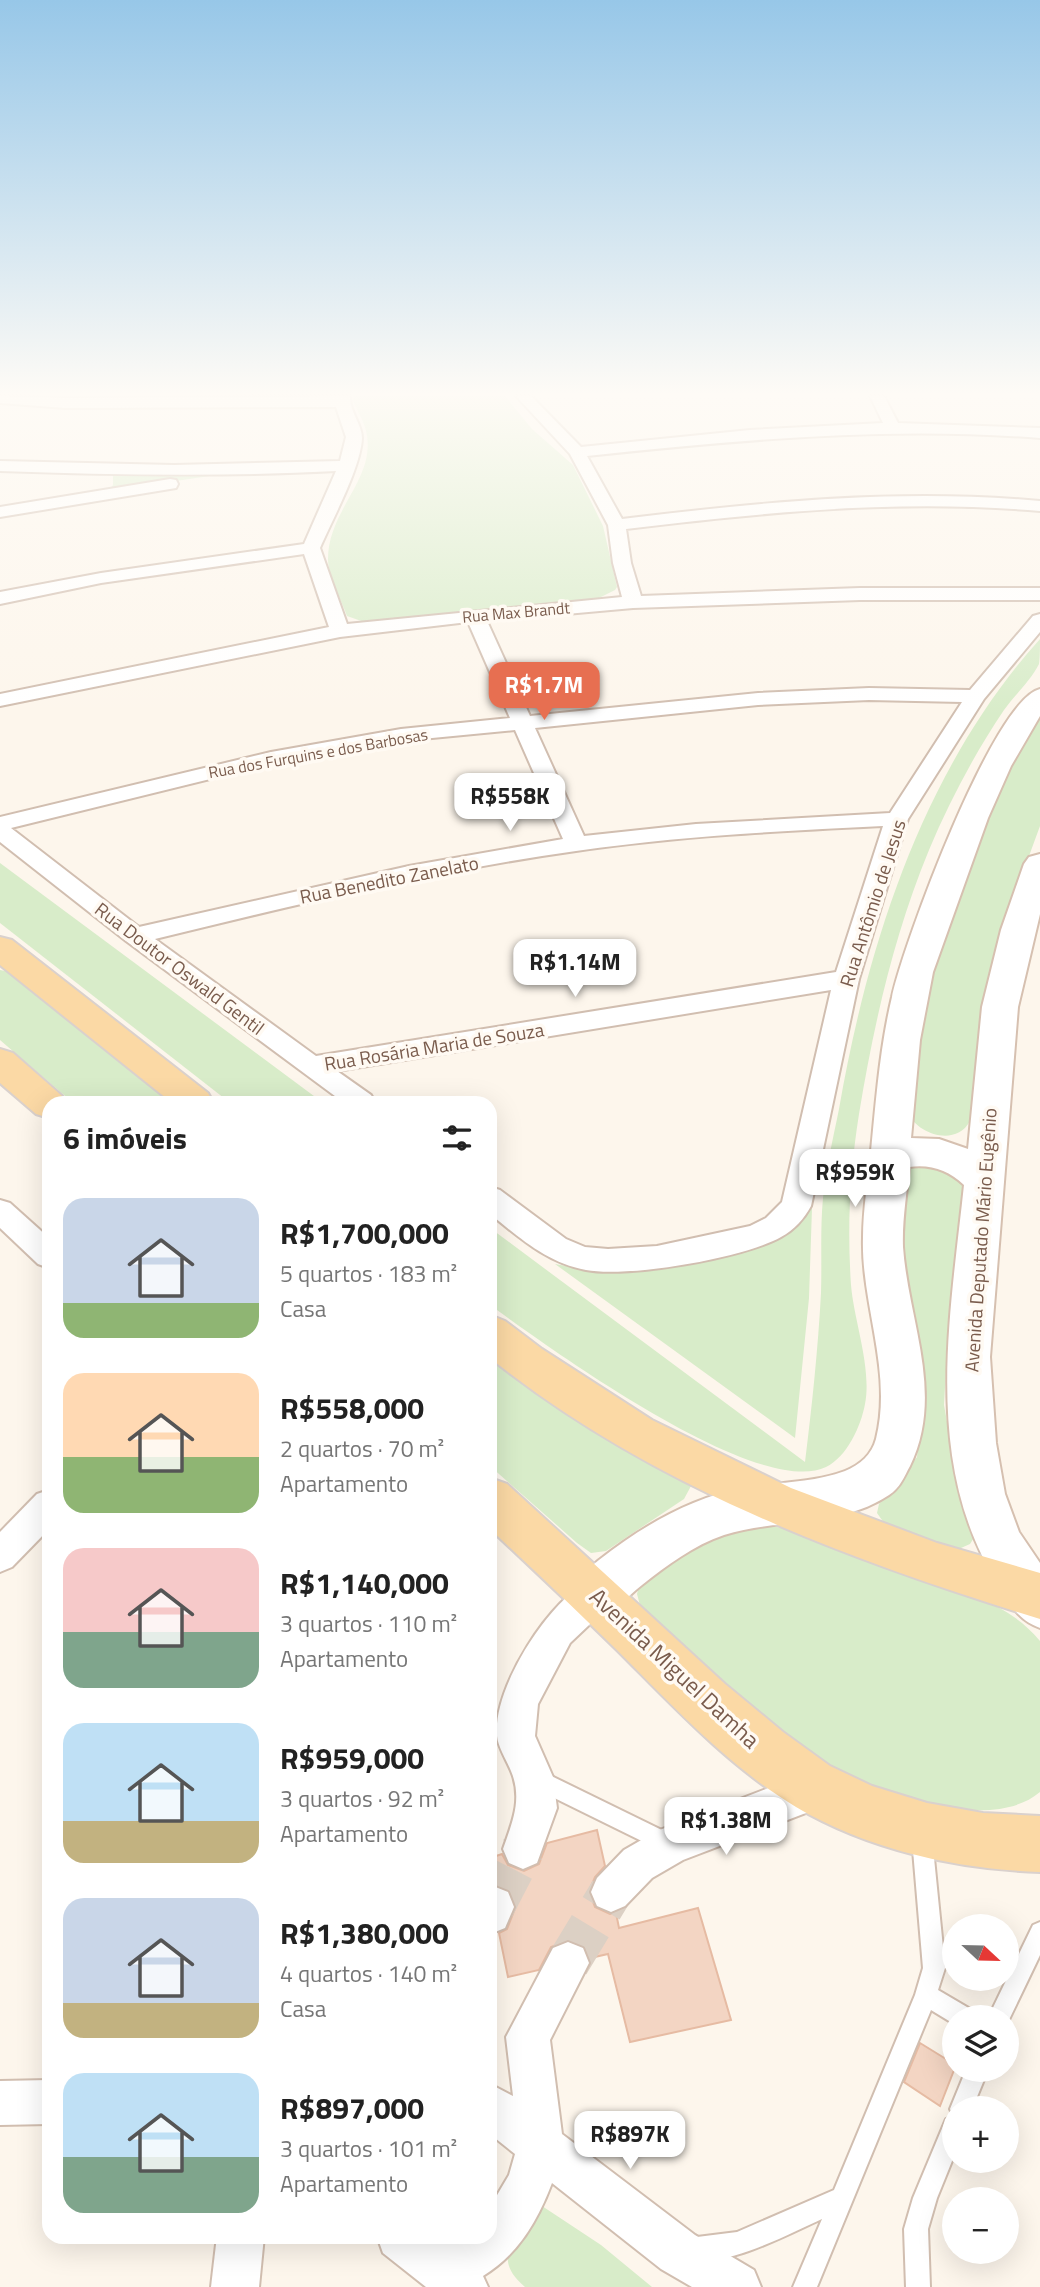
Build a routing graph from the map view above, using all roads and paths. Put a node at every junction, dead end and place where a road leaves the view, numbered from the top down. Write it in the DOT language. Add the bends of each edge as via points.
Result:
graph roads {
  1 [pos="50,503"];
  2 [pos="331,503"];
  3 [pos="605,503"];
  4 [pos="829,503"];
  5 [pos="998,503"];
  6 [pos="1040,506"];
  7 [pos="0,512"];
  8 [pos="617,525"];
  9 [pos="311,548"];
  10 [pos="1040,594"];
  11 [pos="0,598"];
  12 [pos="633,602"];
  13 [pos="475,616"];
  14 [pos="1040,620"];
  15 [pos="340,631"];
  16 [pos="975,696"];
  17 [pos="1040,697"];
  18 [pos="0,700"];
  19 [pos="522,723"];
  20 [pos="897,819"];
  21 [pos="0,824"];
  22 [pos="0,831"];
  23 [pos="576,844"];
  24 [pos="1040,864"];
  25 [pos="135,936"];
  26 [pos="1,950"];
  27 [pos="846,978"];
  28 [pos="0,1062"];
  29 [pos="311,1066"];
  30 [pos="187,1096"];
  31 [pos="353,1096"];
  32 [pos="42,1099"];
  33 [pos="892,1139"];
  34 [pos="984,1160"];
  35 [pos="497,1203"];
  36 [pos="0,1211"];
  37 [pos="42,1250"];
  38 [pos="497,1338"];
  39 [pos="774,1503"];
  40 [pos="497,1505"];
  41 [pos="42,1512"];
  42 [pos="0,1556"];
  43 [pos="596,1595"];
  44 [pos="1037,1598"];
  45 [pos="533,1777"];
  46 [pos="818,1789"];
  47 [pos="921,1829"];
  48 [pos="1040,1844"];
  49 [pos="671,1845"];
  50 [pos="523,1849"];
  51 [pos="611,1892"];
  52 [pos="1040,1932"];
  53 [pos="568,1963"];
  54 [pos="926,1994"];
  55 [pos="943,2005"];
  56 [pos="1005,2005"];
  57 [pos="0,2102"];
  58 [pos="42,2102"];
  59 [pos="497,2111"];
  60 [pos="541,2144"];
  61 [pos="942,2156"];
  62 [pos="839,2199"];
  63 [pos="497,2234"];
  64 [pos="240,2244"];
  65 [pos="410,2244"];
  66 [pos="488,2244"];
  67 [pos="678,2252"];
  68 [pos="455,2280"];
  69 [pos="235,2287"];
  70 [pos="737,2287"];
  71 [pos="805,2287"];
  72 [pos="918,2287"];
  1 -- 7 [label="street"];
  2 -- 9 [label="street"];
  3 -- 8 [label="street"];
  4 -- 8 [label="street"];
  5 -- 6 [label="street"];
  8 -- 12 [label="street"];
  9 -- 11 [label="street" via="102,578"];
  9 -- 15 [label="street"];
  10 -- 12 [label="street, Rua Max Brandt" via="860,594"];
  12 -- 13 [label="street, Rua Max Brandt"];
  13 -- 15 [label="street, Rua Max Brandt"];
  13 -- 19 [label="street"];
  14 -- 16 [label="street, Rua Antômio de Jesus"];
  15 -- 18 [label="street, Rua Max Brandt"];
  16 -- 19 [label="street, Rua dos Furquins e dos Barbosas" via="758,699"];
  16 -- 20 [label="street, Rua Antômio de Jesus"];
  17 -- 33 [label="street" via="992,777 933,922 909,997"];
  19 -- 21 [label="street, Rua dos Furquins e dos Barbosas" via="401,735 271,758"];
  19 -- 23 [label="street"];
  20 -- 23 [label="street, Rua Benedito Zanelato" via="734,826"];
  20 -- 27 [label="street, Rua Antômio de Jesus"];
  22 -- 25 [label="street, Rua Doutor Oswald Gentil"];
  23 -- 25 [label="street, Rua Benedito Zanelato" via="365,881"];
  24 -- 34 [label="street, Avenida Deputado Mário Eugênio" via="1000,1007"];
  25 -- 29 [label="street, Rua Doutor Oswald Gentil"];
  26 -- 30 [label="main road"];
  27 -- 29 [label="street, Rua Rosária Maria de Souza"];
  27 -- 35 [label="street, Rua Antômio de Jesus" via="796,1206 784,1222 766,1233 640,1259 587,1259 562,1251"];
  28 -- 32 [label="main road"];
  29 -- 31 [label="street, Rua Doutor Oswald Gentil"];
  33 -- 34 [label="street" via="915,1151 943,1154 965,1164"];
  33 -- 39 [label="street" via="883,1247 904,1402 897,1450 883,1472 859,1487 825,1497"];
  34 -- 44 [label="street, Avenida Deputado Mário Eugênio" via="968,1357 973,1444 982,1494 999,1543"];
  36 -- 37 [label="street"];
  38 -- 39 [label="main road" via="636,1434"];
  39 -- 43 [label="street" via="724,1513 677,1532 634,1560"];
  39 -- 44 [label="main road"];
  40 -- 43 [label="main road, Avenida Miguel Damha"];
  41 -- 42 [label="street"];
  43 -- 45 [label="street" via="557,1631 519,1700 516,1737"];
  43 -- 46 [label="main road, Avenida Miguel Damha" via="691,1689"];
  45 -- 49 [label="lane"];
  45 -- 50 [label="street" via="537,1808"];
  46 -- 47 [label="main road, Avenida Miguel Damha"];
  46 -- 49 [label="street"];
  47 -- 48 [label="main road, Avenida Miguel Damha" via="973,1840"];
  47 -- 54 [label="lane" via="934,1968"];
  49 -- 51 [label="street" via="638,1864"];
  52 -- 56 [label="lane"];
  53 -- 60 [label="street" via="528,2037"];
  54 -- 55 [label="lane"];
  54 -- 62 [label="lane"];
  57 -- 58 [label="street"];
  59 -- 60 [label="street"];
  60 -- 63 [label="street" via="529,2184"];
  60 -- 67 [label="street"];
  61 -- 72 [label="lane" via="916,2229"];
  62 -- 67 [label="lane" via="738,2244"];
  62 -- 71 [label="lane"];
  64 -- 69 [label="street"];
  65 -- 68 [label="street"];
  66 -- 68 [label="street"];
  67 -- 70 [label="street"];
}
